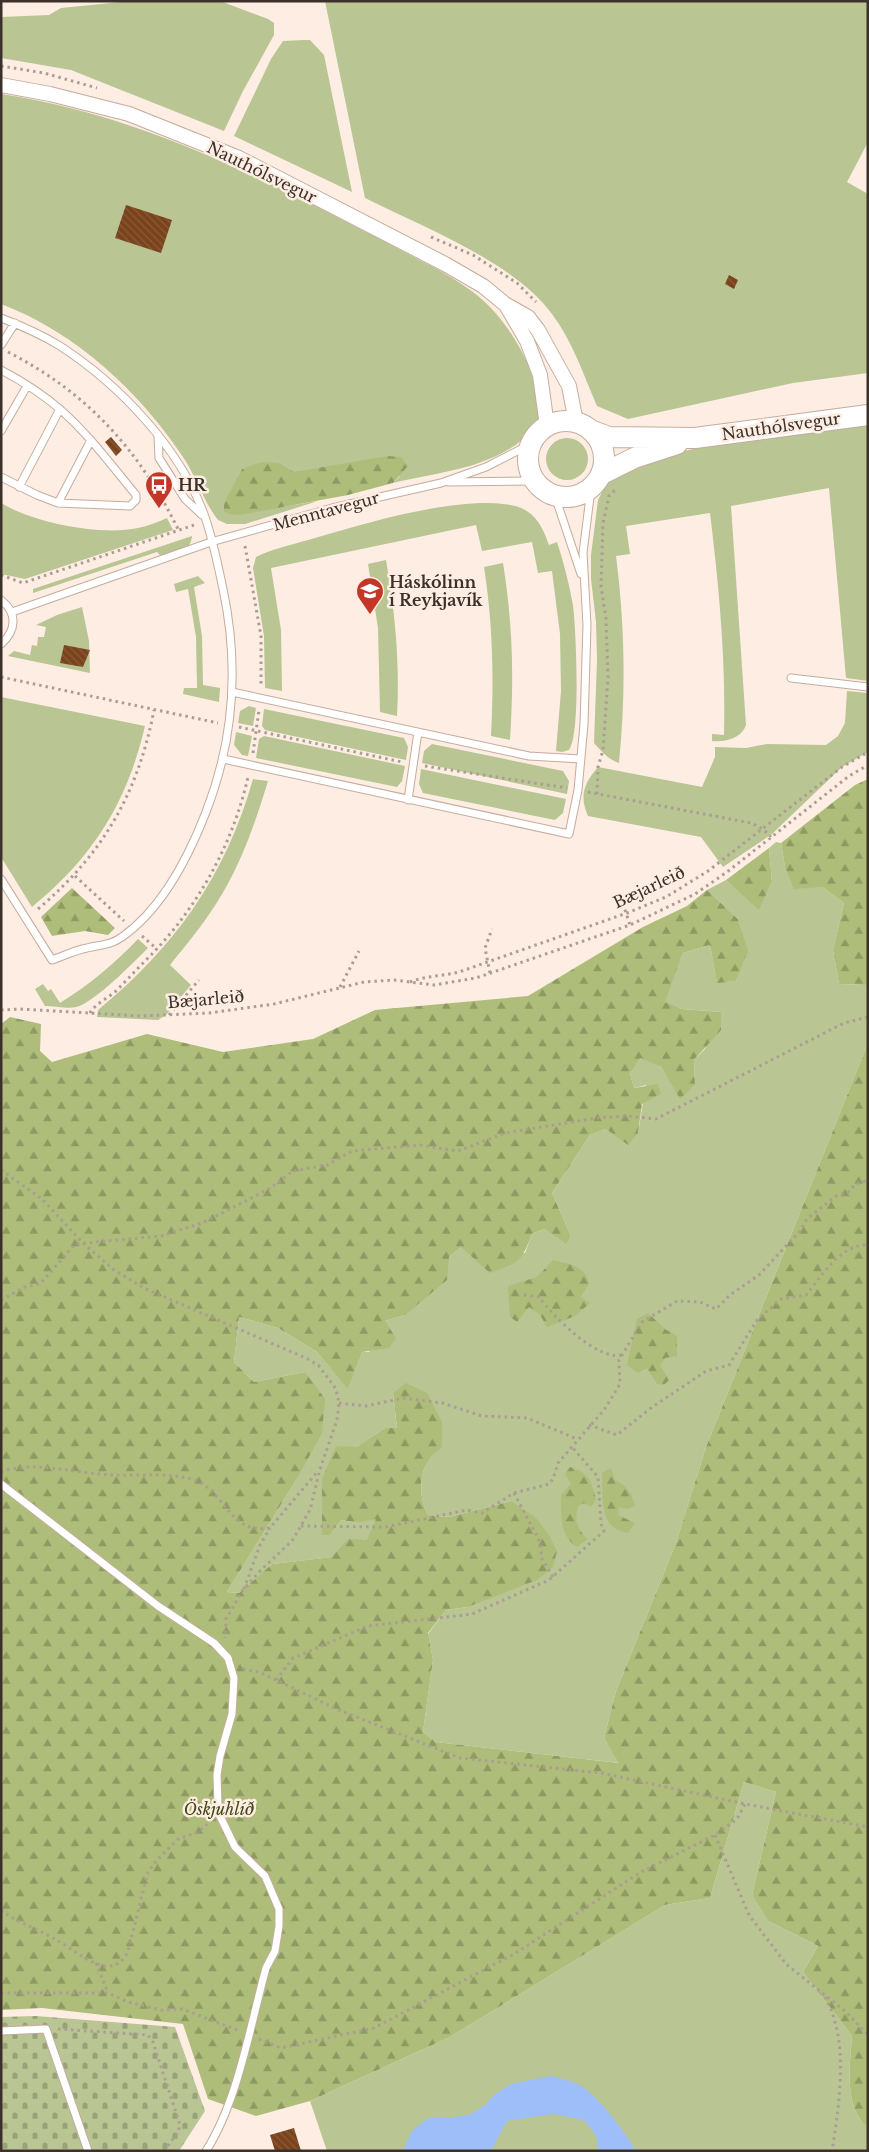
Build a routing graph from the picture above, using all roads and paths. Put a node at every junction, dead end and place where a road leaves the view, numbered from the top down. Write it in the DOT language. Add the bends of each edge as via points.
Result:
graph roads {
  1 [pos="1,85"];
  2 [pos="505,304"];
  3 [pos="1,318"];
  4 [pos="15,323"];
  5 [pos="1,345"];
  6 [pos="1,349"];
  7 [pos="1,370"];
  8 [pos="27,386"];
  9 [pos="60,409"];
  10 [pos="868,415"];
  11 [pos="547,426"];
  12 [pos="583,426"];
  13 [pos="1,431"];
  14 [pos="158,435"];
  15 [pos="695,438"];
  16 [pos="91,440"];
  17 [pos="532,444"];
  18 [pos="1,477"];
  19 [pos="534,481"];
  20 [pos="596,481"];
  21 [pos="441,482"];
  22 [pos="618,485"];
  23 [pos="18,487"];
  24 [pos="555,496"];
  25 [pos="58,503"];
  26 [pos="206,519"];
  27 [pos="178,530"];
  28 [pos="211,542"];
  29 [pos="1,576"];
  30 [pos="583,579"];
  31 [pos="1,600"];
  32 [pos="12,612"];
  33 [pos="1,644"];
  34 [pos="1,677"];
  35 [pos="791,678"];
  36 [pos="868,687"];
  37 [pos="232,692"];
  38 [pos="154,710"];
  39 [pos="229,725"];
  40 [pos="418,732"];
  41 [pos="868,752"];
  42 [pos="222,759"];
  43 [pos="581,759"];
  44 [pos="413,765"];
  45 [pos="868,765"];
  46 [pos="578,790"];
  47 [pos="598,794"];
  48 [pos="408,800"];
  49 [pos="763,829"];
  50 [pos="771,837"];
  51 [pos="74,876"];
  52 [pos="1,879"];
  53 [pos="622,899"];
  54 [pos="38,909"];
  55 [pos="626,913"];
  56 [pos="630,925"];
  57 [pos="132,928"];
  58 [pos="492,929"];
  59 [pos="156,950"];
  60 [pos="359,951"];
  61 [pos="487,962"];
  62 [pos="490,973"];
  63 [pos="199,980"];
  64 [pos="409,982"];
  65 [pos="340,987"];
  66 [pos="1,1010"];
  67 [pos="168,1016"];
  68 [pos="868,1018"];
  69 [pos="1,1170"];
  70 [pos="868,1180"];
  71 [pos="83,1243"];
  72 [pos="868,1245"];
  73 [pos="524,1295"];
  74 [pos="1,1300"];
  75 [pos="622,1355"];
  76 [pos="339,1403"];
  77 [pos="589,1425"];
  78 [pos="577,1439"];
  79 [pos="572,1447"];
  80 [pos="320,1469"];
  81 [pos="1,1472"];
  82 [pos="1,1484"];
  83 [pos="514,1493"];
  84 [pos="301,1526"];
  85 [pos="270,1528"];
  86 [pos="553,1576"];
  87 [pos="244,1590"];
  88 [pos="228,1658"];
  89 [pos="234,1678"];
  90 [pos="276,1680"];
  91 [pos="744,1804"];
  92 [pos="218,1806"];
  93 [pos="868,1827"];
  94 [pos="715,1835"];
  95 [pos="1,1910"];
  96 [pos="96,1963"];
  97 [pos="1,1993"];
  98 [pos="108,1993"];
  99 [pos="824,1994"];
  100 [pos="46,2029"];
  101 [pos="1,2031"];
  102 [pos="248,2035"];
  103 [pos="868,2035"];
  104 [pos="88,2151"];
  105 [pos="164,2151"];
  106 [pos="206,2151"];
  107 [pos="832,2151"];
  1 -- 2 [label="street, Nauthólsvegur" via="129,114 239,158 445,264"];
  2 -- 11 [label="street, Nauthólsvegur" via="540,375"];
  2 -- 12 [label="street, Nauthólsvegur" via="528,317 538,330 569,386"];
  3 -- 4 [label="lane"];
  4 -- 5 [label="lane"];
  4 -- 14 [label="lane" via="88,365 132,405"];
  6 -- 27 [label="path" via="58,381 100,417 152,481"];
  7 -- 8 [label="lane"];
  8 -- 9 [label="lane"];
  8 -- 13 [label="lane"];
  9 -- 16 [label="lane"];
  9 -- 23 [label="lane"];
  10 -- 15 [label="street, Nauthólsvegur"];
  11 -- 12 [label="street" via="556,423"];
  11 -- 17 [label="street"];
  12 -- 15 [label="street, Nauthólsvegur" via="616,438"];
  12 -- 20 [label="street" via="598,439 603,450 604,462"];
  14 -- 26 [label="lane" via="192,489"];
  14 -- 26 [label="lane" via="159,458 185,499"];
  15 -- 20 [label="street, Nauthólsvegur" via="634,458"];
  16 -- 25 [label="lane"];
  16 -- 25 [label="lane" via="136,495 136,500 130,506"];
  17 -- 19 [label="street" via="528,456"];
  17 -- 21 [label="lane, Menntavegur" via="486,467"];
  18 -- 23 [label="lane"];
  19 -- 21 [label="lane, Menntavegur"];
  19 -- 24 [label="street"];
  20 -- 24 [label="street" via="574,497"];
  20 -- 30 [label="lane" via="585,533"];
  21 -- 28 [label="lane, Menntavegur"];
  22 -- 47 [label="path" via="609,496 602,523 601,586 608,677"];
  23 -- 25 [label="lane"];
  24 -- 30 [label="lane"];
  26 -- 27 [label="path"];
  26 -- 28 [label="lane"];
  27 -- 29 [label="path" via="23,583"];
  28 -- 32 [label="lane, Menntavegur"];
  28 -- 37 [label="lane" via="228,615"];
  30 -- 43 [label="lane" via="586,680"];
  31 -- 32 [label="lane"];
  32 -- 33 [label="lane" via="12,630"];
  34 -- 38 [label="path"];
  35 -- 36 [label="lane"];
  37 -- 39 [label="lane"];
  37 -- 40 [label="lane"];
  38 -- 39 [label="path"];
  38 -- 51 [label="path" via="143,758 124,805 96,850"];
  39 -- 42 [label="lane"];
  39 -- 44 [label="path"];
  40 -- 43 [label="lane" via="530,756"];
  40 -- 44 [label="lane"];
  41 -- 49 [label="path, Bæjarleið" via="842,767"];
  42 -- 48 [label="lane"];
  42 -- 57 [label="lane" via="213,796 187,856 170,886"];
  43 -- 46 [label="lane"];
  44 -- 46 [label="path"];
  44 -- 48 [label="lane"];
  45 -- 50 [label="path, Bæjarleið"];
  46 -- 47 [label="path"];
  46 -- 48 [label="lane" via="569,834"];
  47 -- 49 [label="path" via="751,823"];
  49 -- 50 [label="path"];
  49 -- 55 [label="path, Bæjarleið" via="690,883"];
  50 -- 56 [label="path, Bæjarleið" via="695,894"];
  51 -- 54 [label="path"];
  51 -- 57 [label="path"];
  52 -- 57 [label="lane" via="52,960 107,945"];
  53 -- 55 [label="path" via="625,900"];
  55 -- 56 [label="path"];
  55 -- 61 [label="path, Bæjarleið"];
  56 -- 62 [label="path, Bæjarleið"];
  57 -- 59 [label="path"];
  58 -- 61 [label="path" via="485,948"];
  60 -- 65 [label="path"];
  61 -- 62 [label="path"];
  61 -- 64 [label="path, Bæjarleið"];
  62 -- 64 [label="path, Bæjarleið" via="448,984"];
  63 -- 67 [label="path"];
  64 -- 65 [label="path, Bæjarleið" via="379,980"];
  65 -- 67 [label="path, Bæjarleið" via="266,1006"];
  66 -- 67 [label="path, Bæjarleið"];
  68 -- 71 [label="path" via="844,1023 656,1119 596,1118 505,1133 458,1151 420,1145 352,1151 327,1165 294,1171 269,1189 202,1223 161,1236"];
  69 -- 71 [label="path" via="42,1199"];
  70 -- 75 [label="path" via="836,1196 806,1218 800,1232 759,1274 716,1309 700,1302 676,1301 642,1322"];
  71 -- 74 [label="path" via="75,1244 40,1284 25,1287"];
  71 -- 76 [label="path" via="114,1270 146,1288 308,1359 319,1366 336,1389"];
  72 -- 77 [label="path" via="843,1252 806,1295 781,1299 757,1320 730,1365 706,1371 616,1435"];
  73 -- 75 [label="path" via="539,1297 551,1314 606,1354"];
  75 -- 77 [label="path" via="619,1360 620,1384 604,1410"];
  76 -- 78 [label="path" via="366,1406 404,1398 442,1403 482,1416 527,1418"];
  76 -- 80 [label="path" via="337,1420"];
  77 -- 78 [label="path"];
  78 -- 79 [label="path"];
  79 -- 83 [label="path" via="558,1463 549,1484"];
  79 -- 86 [label="path" via="598,1477 604,1530"];
  80 -- 84 [label="path" via="310,1510"];
  80 -- 85 [label="path"];
  81 -- 85 [label="path" via="33,1467 113,1475 180,1477 208,1488 240,1523 258,1530"];
  82 -- 88 [label="lane" via="158,1606 214,1643"];
  83 -- 84 [label="path" via="482,1513 467,1510 385,1527"];
  83 -- 86 [label="path" via="540,1542 542,1559"];
  84 -- 87 [label="path" via="292,1541"];
  85 -- 87 [label="path" via="254,1558"];
  86 -- 90 [label="path" via="472,1614 368,1626 293,1658"];
  87 -- 88 [label="path" via="226,1619"];
  88 -- 89 [label="lane"];
  89 -- 90 [label="path" via="241,1669 246,1669"];
  89 -- 92 [label="lane" via="232,1714 217,1776"];
  90 -- 91 [label="path" via="339,1710 460,1758 601,1773"];
  91 -- 93 [label="path"];
  91 -- 94 [label="path" via="737,1820"];
  92 -- 96 [label="path" via="209,1824 178,1839 148,1872 125,1958 112,1966"];
  92 -- 102 [label="lane" via="235,1847 265,1876 279,1908 275,1951 266,1968"];
  94 -- 99 [label="path" via="749,1915 786,1964"];
  94 -- 102 [label="path" via="641,1872 514,1954 374,2028 281,2048"];
  95 -- 96 [label="path" via="15,1921 52,1937"];
  96 -- 98 [label="path"];
  97 -- 98 [label="path"];
  98 -- 102 [label="path" via="161,2010 182,2009"];
  99 -- 103 [label="path"];
  99 -- 107 [label="path" via="836,2022 840,2059"];
  100 -- 101 [label="lane"];
  100 -- 104 [label="lane"];
  100 -- 105 [label="path" via="148,2035 180,2124"];
  102 -- 106 [label="lane" via="229,2100"];
}
